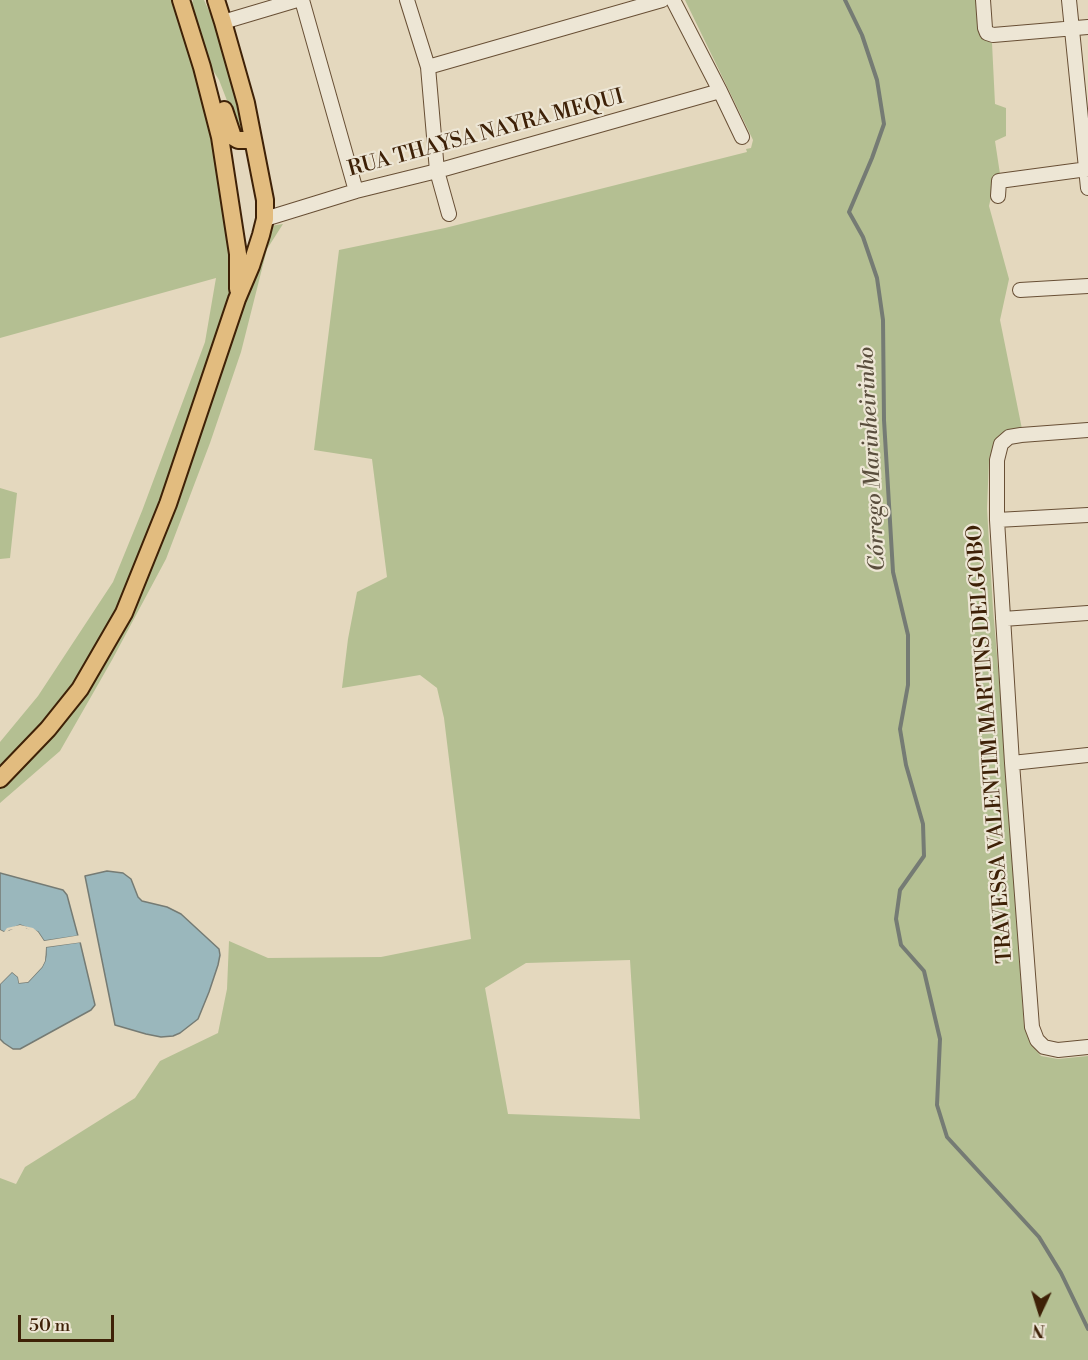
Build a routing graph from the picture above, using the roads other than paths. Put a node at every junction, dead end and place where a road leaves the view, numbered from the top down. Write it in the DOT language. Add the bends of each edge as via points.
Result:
graph roads {
  1 [pos="180,0"];
  2 [pos="216,0"];
  3 [pos="297,0"];
  4 [pos="302,0"];
  5 [pos="407,0"];
  6 [pos="662,0"];
  7 [pos="673,0"];
  8 [pos="983,0"];
  9 [pos="1069,0"];
  10 [pos="223,22"];
  11 [pos="1088,27"];
  12 [pos="1072,29"];
  13 [pos="202,67"];
  14 [pos="428,67"];
  15 [pos="720,91"];
  16 [pos="742,137"];
  17 [pos="252,138"];
  18 [pos="1087,169"];
  19 [pos="437,171"];
  20 [pos="1088,189"];
  21 [pos="356,191"];
  22 [pos="998,196"];
  23 [pos="450,214"];
  24 [pos="265,219"];
  25 [pos="1088,286"];
  26 [pos="1020,290"];
  27 [pos="237,298"];
  28 [pos="1088,430"];
  29 [pos="1088,515"];
  30 [pos="997,520"];
  31 [pos="1088,613"];
  32 [pos="1003,619"];
  33 [pos="1088,755"];
  34 [pos="1012,763"];
  35 [pos="0,779"];
  36 [pos="1088,1047"];
  1 -- 13 [label="main road"];
  2 -- 10 [label="main road"];
  3 -- 10 [label="street"];
  4 -- 21 [label="street"];
  5 -- 14 [label="street"];
  6 -- 14 [label="street"];
  7 -- 15 [label="street"];
  8 -- 12 [label="street" via="985,28 993,35"];
  9 -- 12 [label="street"];
  10 -- 17 [label="main road"];
  11 -- 12 [label="street"];
  12 -- 18 [label="street"];
  13 -- 17 [label="main road" via="215,84 233,137"];
  13 -- 27 [label="main road" via="222,148 238,254"];
  14 -- 19 [label="street"];
  15 -- 16 [label="street"];
  15 -- 19 [label="street, RUA THAYSA NAYRA MEQUI"];
  17 -- 24 [label="main road" via="265,200"];
  18 -- 20 [label="street"];
  18 -- 22 [label="street" via="999,181"];
  19 -- 21 [label="street, RUA THAYSA NAYRA MEQUI"];
  19 -- 23 [label="street"];
  21 -- 24 [label="street, RUA THAYSA NAYRA MEQUI"];
  24 -- 27 [label="main road"];
  25 -- 26 [label="street"];
  27 -- 35 [label="main road" via="168,504 124,614 80,689"];
  28 -- 30 [label="street, TRAVESSA VALENTIM MARTINS DELGOBO" via="1021,435 1009,437 1001,444 996,460"];
  29 -- 30 [label="street"];
  30 -- 32 [label="street, TRAVESSA VALENTIM MARTINS DELGOBO"];
  31 -- 32 [label="street"];
  32 -- 34 [label="street, TRAVESSA VALENTIM MARTINS DELGOBO"];
  33 -- 34 [label="street"];
  34 -- 36 [label="street, TRAVESSA VALENTIM MARTINS DELGOBO" via="1032,1027 1036,1040 1044,1047"];
}
